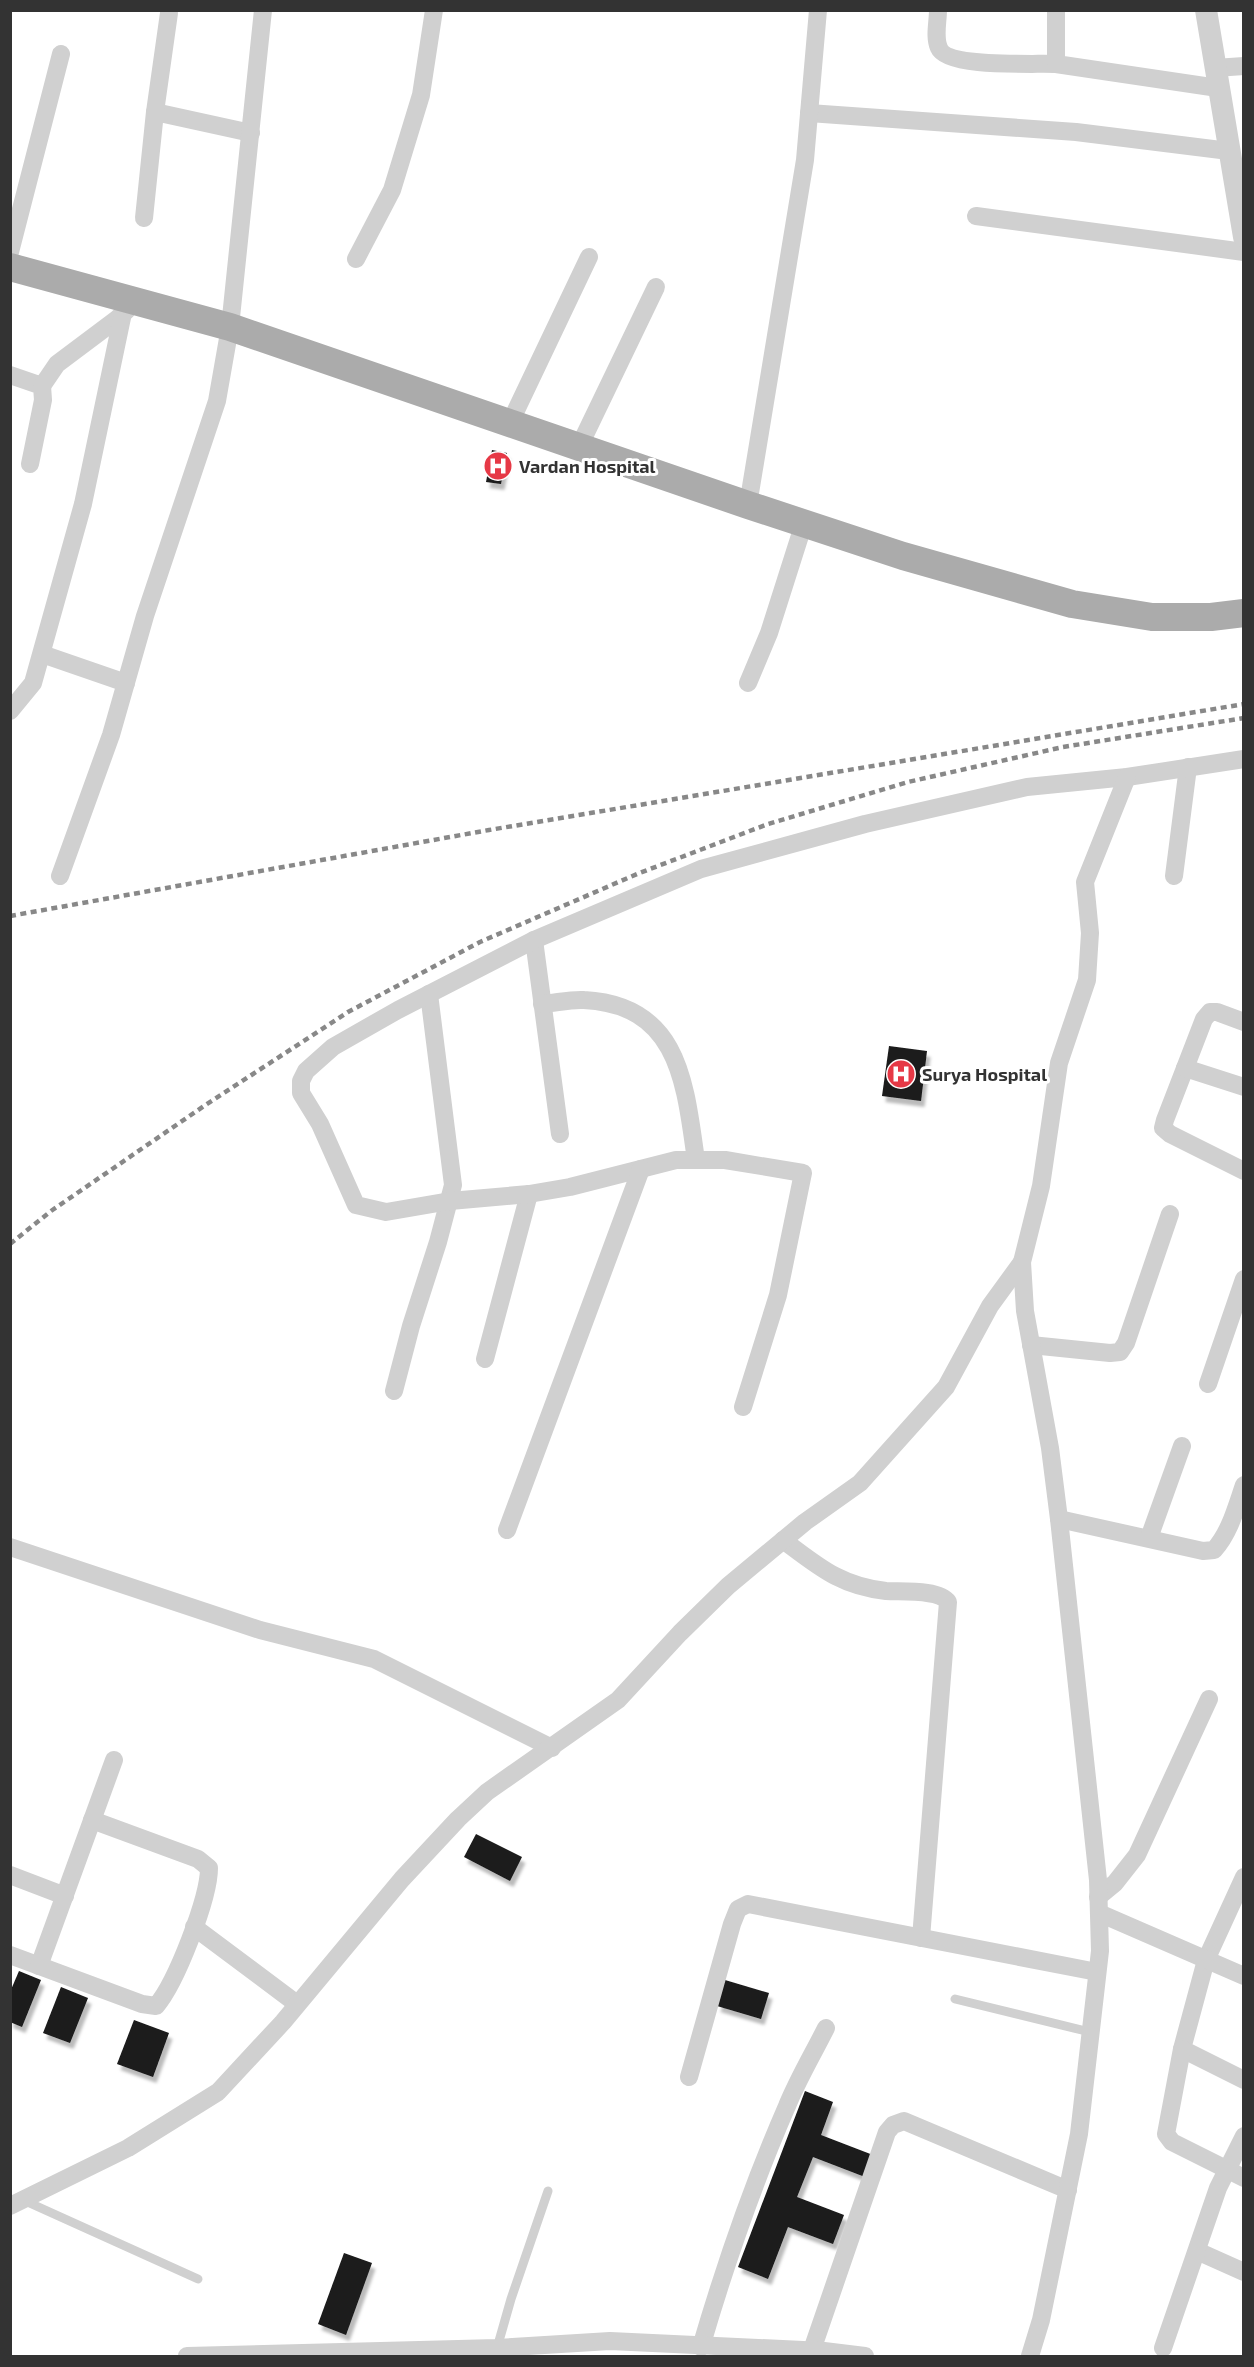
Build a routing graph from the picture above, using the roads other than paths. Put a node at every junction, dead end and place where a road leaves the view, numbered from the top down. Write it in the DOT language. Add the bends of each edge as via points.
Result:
graph roads {
  1 [pos="263,10"];
  2 [pos="434,10"];
  3 [pos="818,10"];
  4 [pos="938,10"];
  5 [pos="1056,10"];
  6 [pos="1206,10"];
  7 [pos="170,13"];
  8 [pos="61,54"];
  9 [pos="1056,64"];
  10 [pos="1244,66"];
  11 [pos="1217,78"];
  12 [pos="155,112"];
  13 [pos="809,113"];
  14 [pos="251,133"];
  15 [pos="1229,151"];
  16 [pos="976,216"];
  17 [pos="144,218"];
  18 [pos="1244,237"];
  19 [pos="10,252"];
  20 [pos="1244,252"];
  21 [pos="589,257"];
  22 [pos="356,260"];
  23 [pos="10,267"];
  24 [pos="656,287"];
  25 [pos="129,307"];
  26 [pos="230,327"];
  27 [pos="10,375"];
  28 [pos="42,386"];
  29 [pos="510,423"];
  30 [pos="579,447"];
  31 [pos="30,464"];
  32 [pos="748,505"];
  33 [pos="804,523"];
  34 [pos="1244,613"];
  35 [pos="42,654"];
  36 [pos="126,683"];
  37 [pos="748,683"];
  38 [pos="10,711"];
  39 [pos="1244,759"];
  40 [pos="1188,767"];
  41 [pos="1127,777"];
  42 [pos="60,876"];
  43 [pos="1174,876"];
  44 [pos="534,940"];
  45 [pos="429,994"];
  46 [pos="542,1004"];
  47 [pos="1244,1022"];
  48 [pos="1185,1068"];
  49 [pos="1244,1087"];
  50 [pos="560,1134"];
  51 [pos="696,1160"];
  52 [pos="641,1168"];
  53 [pos="1244,1171"];
  54 [pos="529,1194"];
  55 [pos="450,1201"];
  56 [pos="1170,1214"];
  57 [pos="1022,1262"];
  58 [pos="1244,1279"];
  59 [pos="1031,1345"];
  60 [pos="485,1359"];
  61 [pos="1208,1384"];
  62 [pos="394,1391"];
  63 [pos="742,1407"];
  64 [pos="1182,1446"];
  65 [pos="1244,1485"];
  66 [pos="1059,1519"];
  67 [pos="1238,1521"];
  68 [pos="507,1530"];
  69 [pos="1149,1538"];
  70 [pos="783,1540"];
  71 [pos="10,1547"];
  72 [pos="1209,1699"];
  73 [pos="552,1748"];
  74 [pos="114,1760"];
  75 [pos="92,1820"];
  76 [pos="10,1875"];
  77 [pos="1244,1877"];
  78 [pos="65,1896"];
  79 [pos="1238,1903"];
  80 [pos="1099,1905"];
  81 [pos="194,1927"];
  82 [pos="921,1938"];
  83 [pos="10,1955"];
  84 [pos="1206,1960"];
  85 [pos="39,1966"];
  86 [pos="1097,1972"];
  87 [pos="1244,1976"];
  88 [pos="955,1999"];
  89 [pos="297,2004"];
  90 [pos="826,2028"];
  91 [pos="1090,2032"];
  92 [pos="1182,2049"];
  93 [pos="689,2077"];
  94 [pos="1244,2080"];
  95 [pos="1244,2136"];
  96 [pos="1227,2169"];
  97 [pos="1244,2178"];
  98 [pos="1068,2190"];
  99 [pos="548,2191"];
  100 [pos="17,2203"];
  101 [pos="1197,2251"];
  102 [pos="1244,2272"];
  103 [pos="198,2279"];
  104 [pos="1163,2348"];
  105 [pos="609,2349"];
  106 [pos="694,2350"];
  107 [pos="812,2350"];
  108 [pos="496,2353"];
  109 [pos="186,2356"];
  110 [pos="865,2356"];
  111 [pos="1030,2356"];
  1 -- 14 [label="street"];
  2 -- 22 [label="street" via="421,95 392,190"];
  3 -- 13 [label="street"];
  4 -- 9 [label="street" via="937,36 944,55 965,62"];
  5 -- 9 [label="street"];
  6 -- 11 [label="street"];
  7 -- 12 [label="street"];
  8 -- 19 [label="street"];
  9 -- 11 [label="street"];
  10 -- 11 [label="street"];
  11 -- 15 [label="street"];
  12 -- 14 [label="street"];
  12 -- 17 [label="street"];
  13 -- 15 [label="street" via="1076,132"];
  13 -- 32 [label="street" via="805,160"];
  14 -- 26 [label="street"];
  15 -- 18 [label="street"];
  16 -- 20 [label="street"];
  21 -- 29 [label="street"];
  23 -- 25 [label="main road"];
  24 -- 30 [label="street"];
  25 -- 26 [label="main road"];
  25 -- 28 [label="street" via="57,364"];
  25 -- 35 [label="street" via="83,504"];
  26 -- 29 [label="main road"];
  26 -- 36 [label="street" via="217,401"];
  27 -- 28 [label="street"];
  28 -- 31 [label="street" via="43,400"];
  29 -- 30 [label="main road"];
  30 -- 32 [label="main road"];
  32 -- 33 [label="main road"];
  33 -- 34 [label="main road" via="1072,604 1152,617"];
  33 -- 37 [label="street" via="769,633"];
  35 -- 36 [label="street"];
  35 -- 38 [label="street" via="33,683"];
  36 -- 42 [label="street"];
  39 -- 40 [label="street"];
  40 -- 41 [label="street"];
  40 -- 43 [label="street"];
  41 -- 44 [label="street" via="1027,787 866,824 701,869"];
  41 -- 57 [label="street" via="1085,882 1090,933 1087,980 1059,1063 1041,1186"];
  44 -- 45 [label="street"];
  44 -- 46 [label="street"];
  45 -- 55 [label="street" via="453,1185"];
  45 -- 55 [label="street" via="327,1052 306,1071 301,1093 320,1124 356,1205 386,1212"];
  46 -- 50 [label="street"];
  46 -- 51 [label="street" via="583,1000 608,1004 637,1014 664,1036 679,1067 687,1097"];
  47 -- 48 [label="street" via="1210,1012"];
  48 -- 49 [label="street"];
  48 -- 53 [label="street" via="1163,1128"];
  51 -- 52 [label="street"];
  51 -- 63 [label="street" via="725,1160 803,1173 778,1295"];
  52 -- 54 [label="street"];
  52 -- 68 [label="street"];
  54 -- 55 [label="street"];
  54 -- 60 [label="street"];
  55 -- 62 [label="street"];
  56 -- 59 [label="street" via="1120,1352"];
  57 -- 59 [label="street"];
  57 -- 70 [label="street" via="990,1306 946,1387 860,1483"];
  58 -- 61 [label="street"];
  59 -- 66 [label="street"];
  64 -- 69 [label="street"];
  65 -- 67 [label="street"];
  66 -- 69 [label="street"];
  66 -- 80 [label="street"];
  67 -- 69 [label="street" via="1214,1550"];
  70 -- 73 [label="street" via="728,1586 618,1700"];
  70 -- 82 [label="street" via="843,1581 885,1591 940,1595 948,1602"];
  71 -- 73 [label="street" via="260,1630 374,1659"];
  72 -- 80 [label="street" via="1137,1855"];
  73 -- 89 [label="street" via="487,1792 458,1819"];
  74 -- 75 [label="street"];
  75 -- 78 [label="street"];
  75 -- 81 [label="street" via="198,1859 209,1868"];
  76 -- 78 [label="street"];
  77 -- 79 [label="street"];
  78 -- 85 [label="street"];
  79 -- 84 [label="street"];
  80 -- 84 [label="street"];
  80 -- 86 [label="street"];
  81 -- 85 [label="street" via="165,1995 156,2006"];
  81 -- 89 [label="street"];
  82 -- 86 [label="street"];
  82 -- 93 [label="street" via="748,1904 738,1909"];
  83 -- 85 [label="street"];
  84 -- 87 [label="street"];
  84 -- 92 [label="street"];
  86 -- 91 [label="street"];
  88 -- 91 [label="lane"];
  89 -- 100 [label="street" via="218,2092 128,2148"];
  90 -- 106 [label="street" via="787,2104"];
  91 -- 98 [label="street" via="1079,2134"];
  92 -- 94 [label="street"];
  92 -- 96 [label="street" via="1166,2134 1172,2142"];
  95 -- 96 [label="street"];
  96 -- 97 [label="street"];
  96 -- 101 [label="street"];
  98 -- 107 [label="street" via="904,2121 893,2125 877,2159"];
  98 -- 111 [label="street"];
  99 -- 108 [label="lane"];
  100 -- 103 [label="lane"];
  101 -- 102 [label="street"];
  101 -- 104 [label="street"];
  105 -- 106 [label="street"];
  105 -- 108 [label="street"];
  106 -- 107 [label="street"];
  107 -- 110 [label="street"];
  108 -- 109 [label="street"];
}
